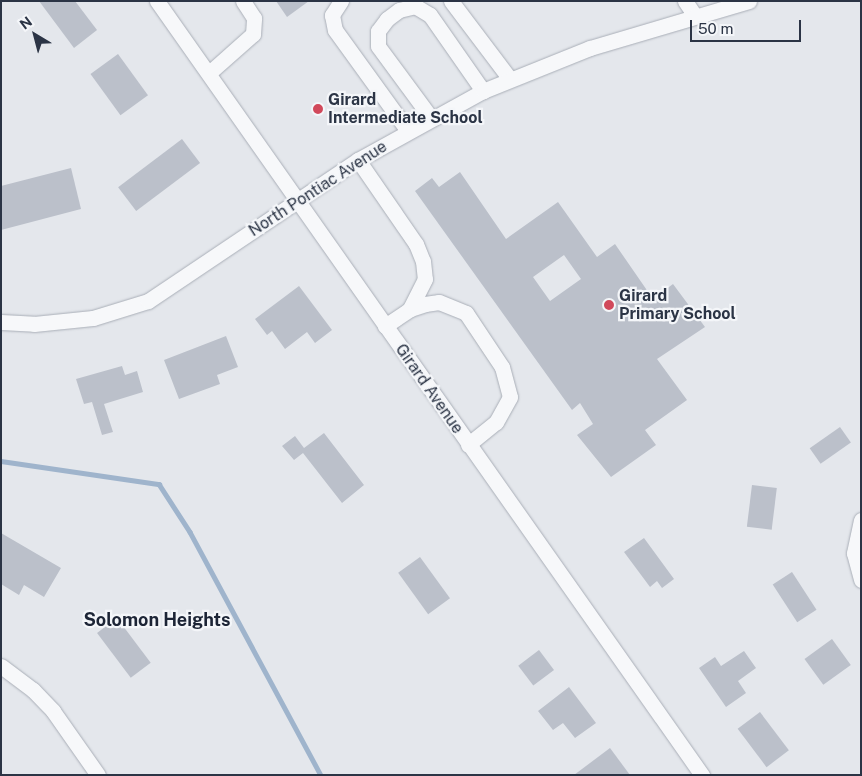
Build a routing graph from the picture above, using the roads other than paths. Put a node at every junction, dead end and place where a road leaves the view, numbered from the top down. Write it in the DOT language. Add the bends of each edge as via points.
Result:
graph roads {
  1 [pos="158,1"];
  2 [pos="243,1"];
  3 [pos="341,1"];
  4 [pos="451,1"];
  5 [pos="685,1"];
  6 [pos="749,1"];
  7 [pos="695,16"];
  8 [pos="209,73"];
  9 [pos="510,79"];
  10 [pos="482,91"];
  11 [pos="431,118"];
  12 [pos="408,131"];
  13 [pos="358,160"];
  14 [pos="298,201"];
  15 [pos="410,309"];
  16 [pos="1,322"];
  17 [pos="385,326"];
  18 [pos="468,445"];
  19 [pos="861,520"];
  20 [pos="861,580"];
  21 [pos="1,666"];
  22 [pos="98,775"];
  23 [pos="702,775"];
  1 -- 8 [label="street, Girard Avenue"];
  2 -- 8 [label="street" via="254,18 253,34"];
  3 -- 12 [label="street" via="332,15 335,30"];
  4 -- 9 [label="street"];
  5 -- 7 [label="street"];
  6 -- 7 [label="street, North Pontiac Avenue"];
  7 -- 9 [label="street, North Pontiac Avenue" via="590,48"];
  8 -- 14 [label="street, Girard Avenue"];
  9 -- 10 [label="street, North Pontiac Avenue"];
  10 -- 11 [label="street, North Pontiac Avenue"];
  10 -- 11 [label="street" via="430,15 416,6 399,10 378,31 378,46"];
  11 -- 12 [label="street, North Pontiac Avenue"];
  12 -- 13 [label="street, North Pontiac Avenue"];
  13 -- 14 [label="street, North Pontiac Avenue"];
  13 -- 15 [label="street" via="416,244 423,260 424,278"];
  14 -- 16 [label="street, North Pontiac Avenue" via="172,287 129,309 63,322"];
  14 -- 17 [label="street, Girard Avenue"];
  15 -- 17 [label="street"];
  15 -- 18 [label="street" via="439,302 466,313 502,367 510,397 505,410 496,422"];
  17 -- 18 [label="street, Girard Avenue"];
  18 -- 23 [label="street, Girard Avenue"];
  19 -- 20 [label="street" via="854,553"];
  21 -- 22 [label="street" via="33,690 53,712"];
}
